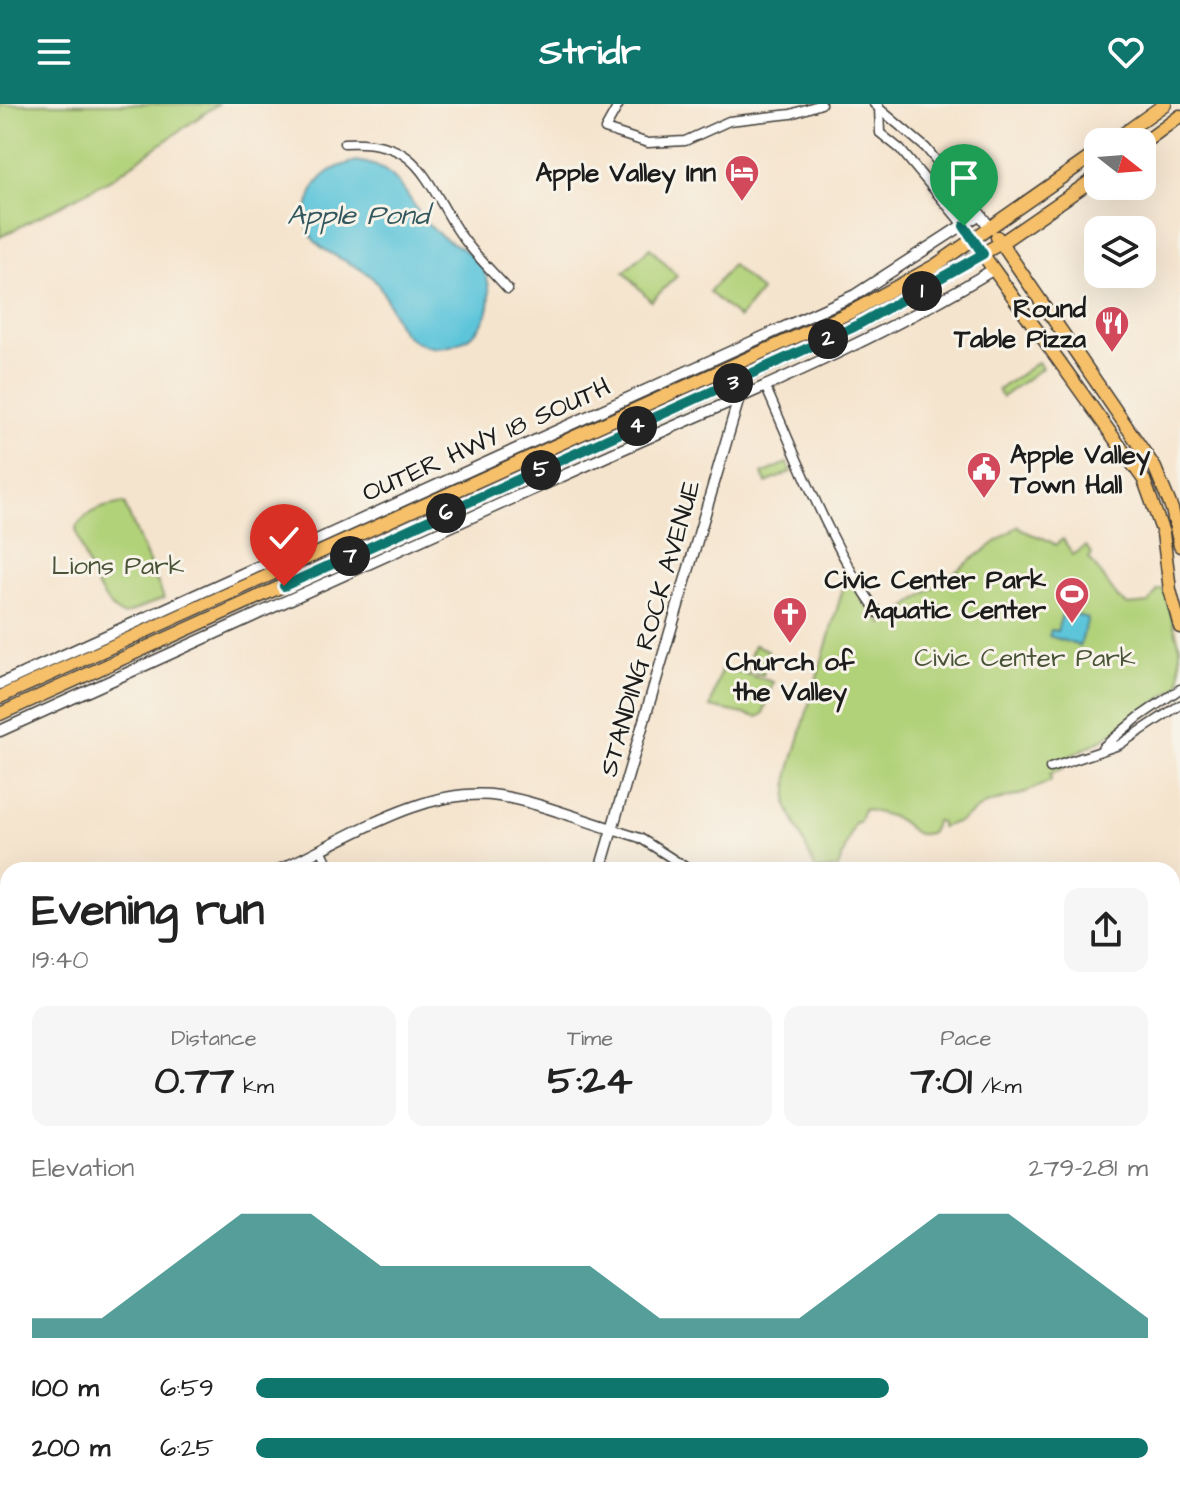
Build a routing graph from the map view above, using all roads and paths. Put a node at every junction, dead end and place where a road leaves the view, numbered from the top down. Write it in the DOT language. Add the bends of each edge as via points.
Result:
graph roads {
  1 [pos="619,104"];
  2 [pos="821,104"];
  3 [pos="1165,104"];
  4 [pos="876,105"];
  5 [pos="1180,116"];
  6 [pos="1132,128"];
  7 [pos="1156,134"];
  8 [pos="344,143"];
  9 [pos="1084,162"];
  10 [pos="942,167"];
  11 [pos="928,180"];
  12 [pos="1084,186"];
  13 [pos="980,214"];
  14 [pos="964,226"];
  15 [pos="990,228"];
  16 [pos="973,240"];
  17 [pos="1001,243"];
  18 [pos="983,254"];
  19 [pos="994,269"];
  20 [pos="508,289"];
  21 [pos="766,388"];
  22 [pos="739,398"];
  23 [pos="1180,546"];
  24 [pos="878,613"];
  25 [pos="1180,627"];
  26 [pos="0,684"];
  27 [pos="1180,689"];
  28 [pos="0,697"];
  29 [pos="1180,705"];
  30 [pos="0,714"];
  31 [pos="0,731"];
  32 [pos="1103,748"];
  33 [pos="1050,768"];
  34 [pos="612,829"];
  35 [pos="322,851"];
  36 [pos="297,862"];
  37 [pos="327,862"];
  38 [pos="602,862"];
  39 [pos="678,862"];
  1 -- 2 [label="street" via="605,129 648,143 685,141 729,121 791,114"];
  3 -- 6 [label="main road"];
  4 -- 10 [label="street"];
  4 -- 11 [label="street" via="880,133"];
  5 -- 7 [label="main road"];
  8 -- 20 [label="street" via="389,147 422,168 460,232"];
  9 -- 15 [label="main road"];
  10 -- 11 [label="street"];
  10 -- 13 [label="street"];
  11 -- 14 [label="street"];
  12 -- 17 [label="main road"];
  13 -- 14 [label="street, OUTER HWY 18 SOUTH"];
  13 -- 15 [label="street"];
  14 -- 16 [label="street"];
  14 -- 26 [label="street, OUTER HWY 18 SOUTH" via="855,295"];
  15 -- 16 [label="main road"];
  15 -- 17 [label="main road"];
  16 -- 18 [label="main road"];
  16 -- 28 [label="main road" via="853,311"];
  17 -- 18 [label="main road"];
  17 -- 23 [label="main road" via="1155,468"];
  18 -- 19 [label="main road"];
  18 -- 30 [label="main road" via="854,327"];
  19 -- 21 [label="street" via="871,339"];
  19 -- 25 [label="main road" via="1144,480 1163,533"];
  21 -- 22 [label="street"];
  21 -- 24 [label="street" via="822,515"];
  22 -- 31 [label="street"];
  22 -- 34 [label="street, STANDING ROCK AVENUE"];
  27 -- 32 [label="street"];
  29 -- 32 [label="street" via="1119,745"];
  32 -- 33 [label="street"];
  34 -- 35 [label="street" via="498,796 451,797 408,809"];
  34 -- 38 [label="street, STANDING ROCK AVENUE"];
  34 -- 39 [label="street" via="640,838"];
  35 -- 36 [label="street"];
  35 -- 37 [label="street"];
}
